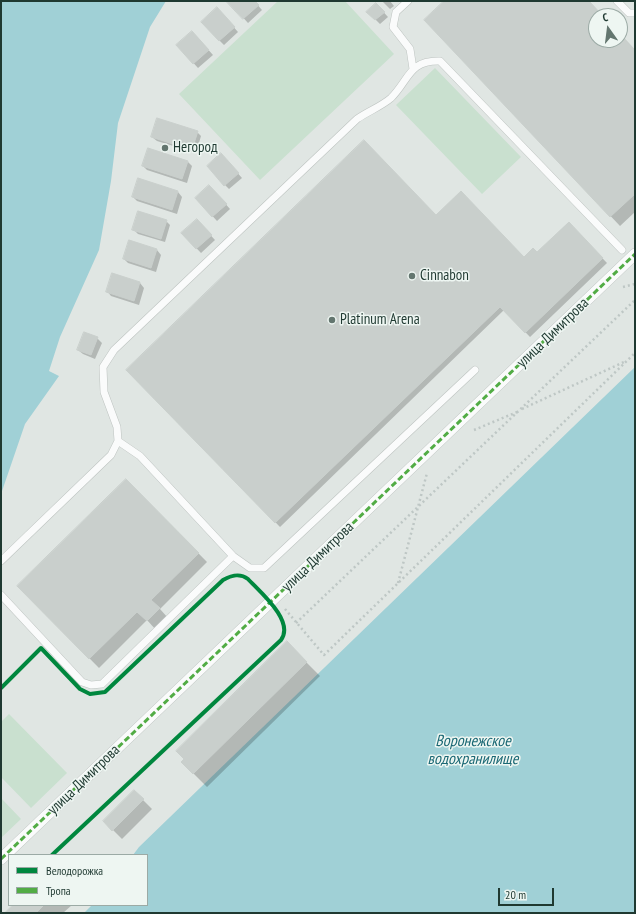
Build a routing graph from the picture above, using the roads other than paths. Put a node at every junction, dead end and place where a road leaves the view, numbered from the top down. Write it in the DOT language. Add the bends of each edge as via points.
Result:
graph roads {
  1 [pos="408,1"];
  2 [pos="617,1"];
  3 [pos="635,13"];
  4 [pos="413,69"];
  5 [pos="622,250"];
  6 [pos="635,254"];
  7 [pos="475,370"];
  8 [pos="118,441"];
  9 [pos="233,556"];
  10 [pos="1,561"];
  11 [pos="1,595"];
  12 [pos="1,859"];
  1 -- 4 [label="lane" via="396,12 393,27 410,49"];
  2 -- 3 [label="lane" via="629,13"];
  4 -- 5 [label="lane" via="428,60 440,60"];
  4 -- 8 [label="lane" via="390,98 357,119 114,350 103,367 104,392 117,427"];
  6 -- 12 [label="street, улица Димитрова"];
  7 -- 9 [label="lane" via="264,568 250,568"];
  8 -- 9 [label="lane" via="140,456"];
  8 -- 10 [label="lane" via="111,455"];
  9 -- 11 [label="lane" via="102,684 91,685 82,682"];
}
